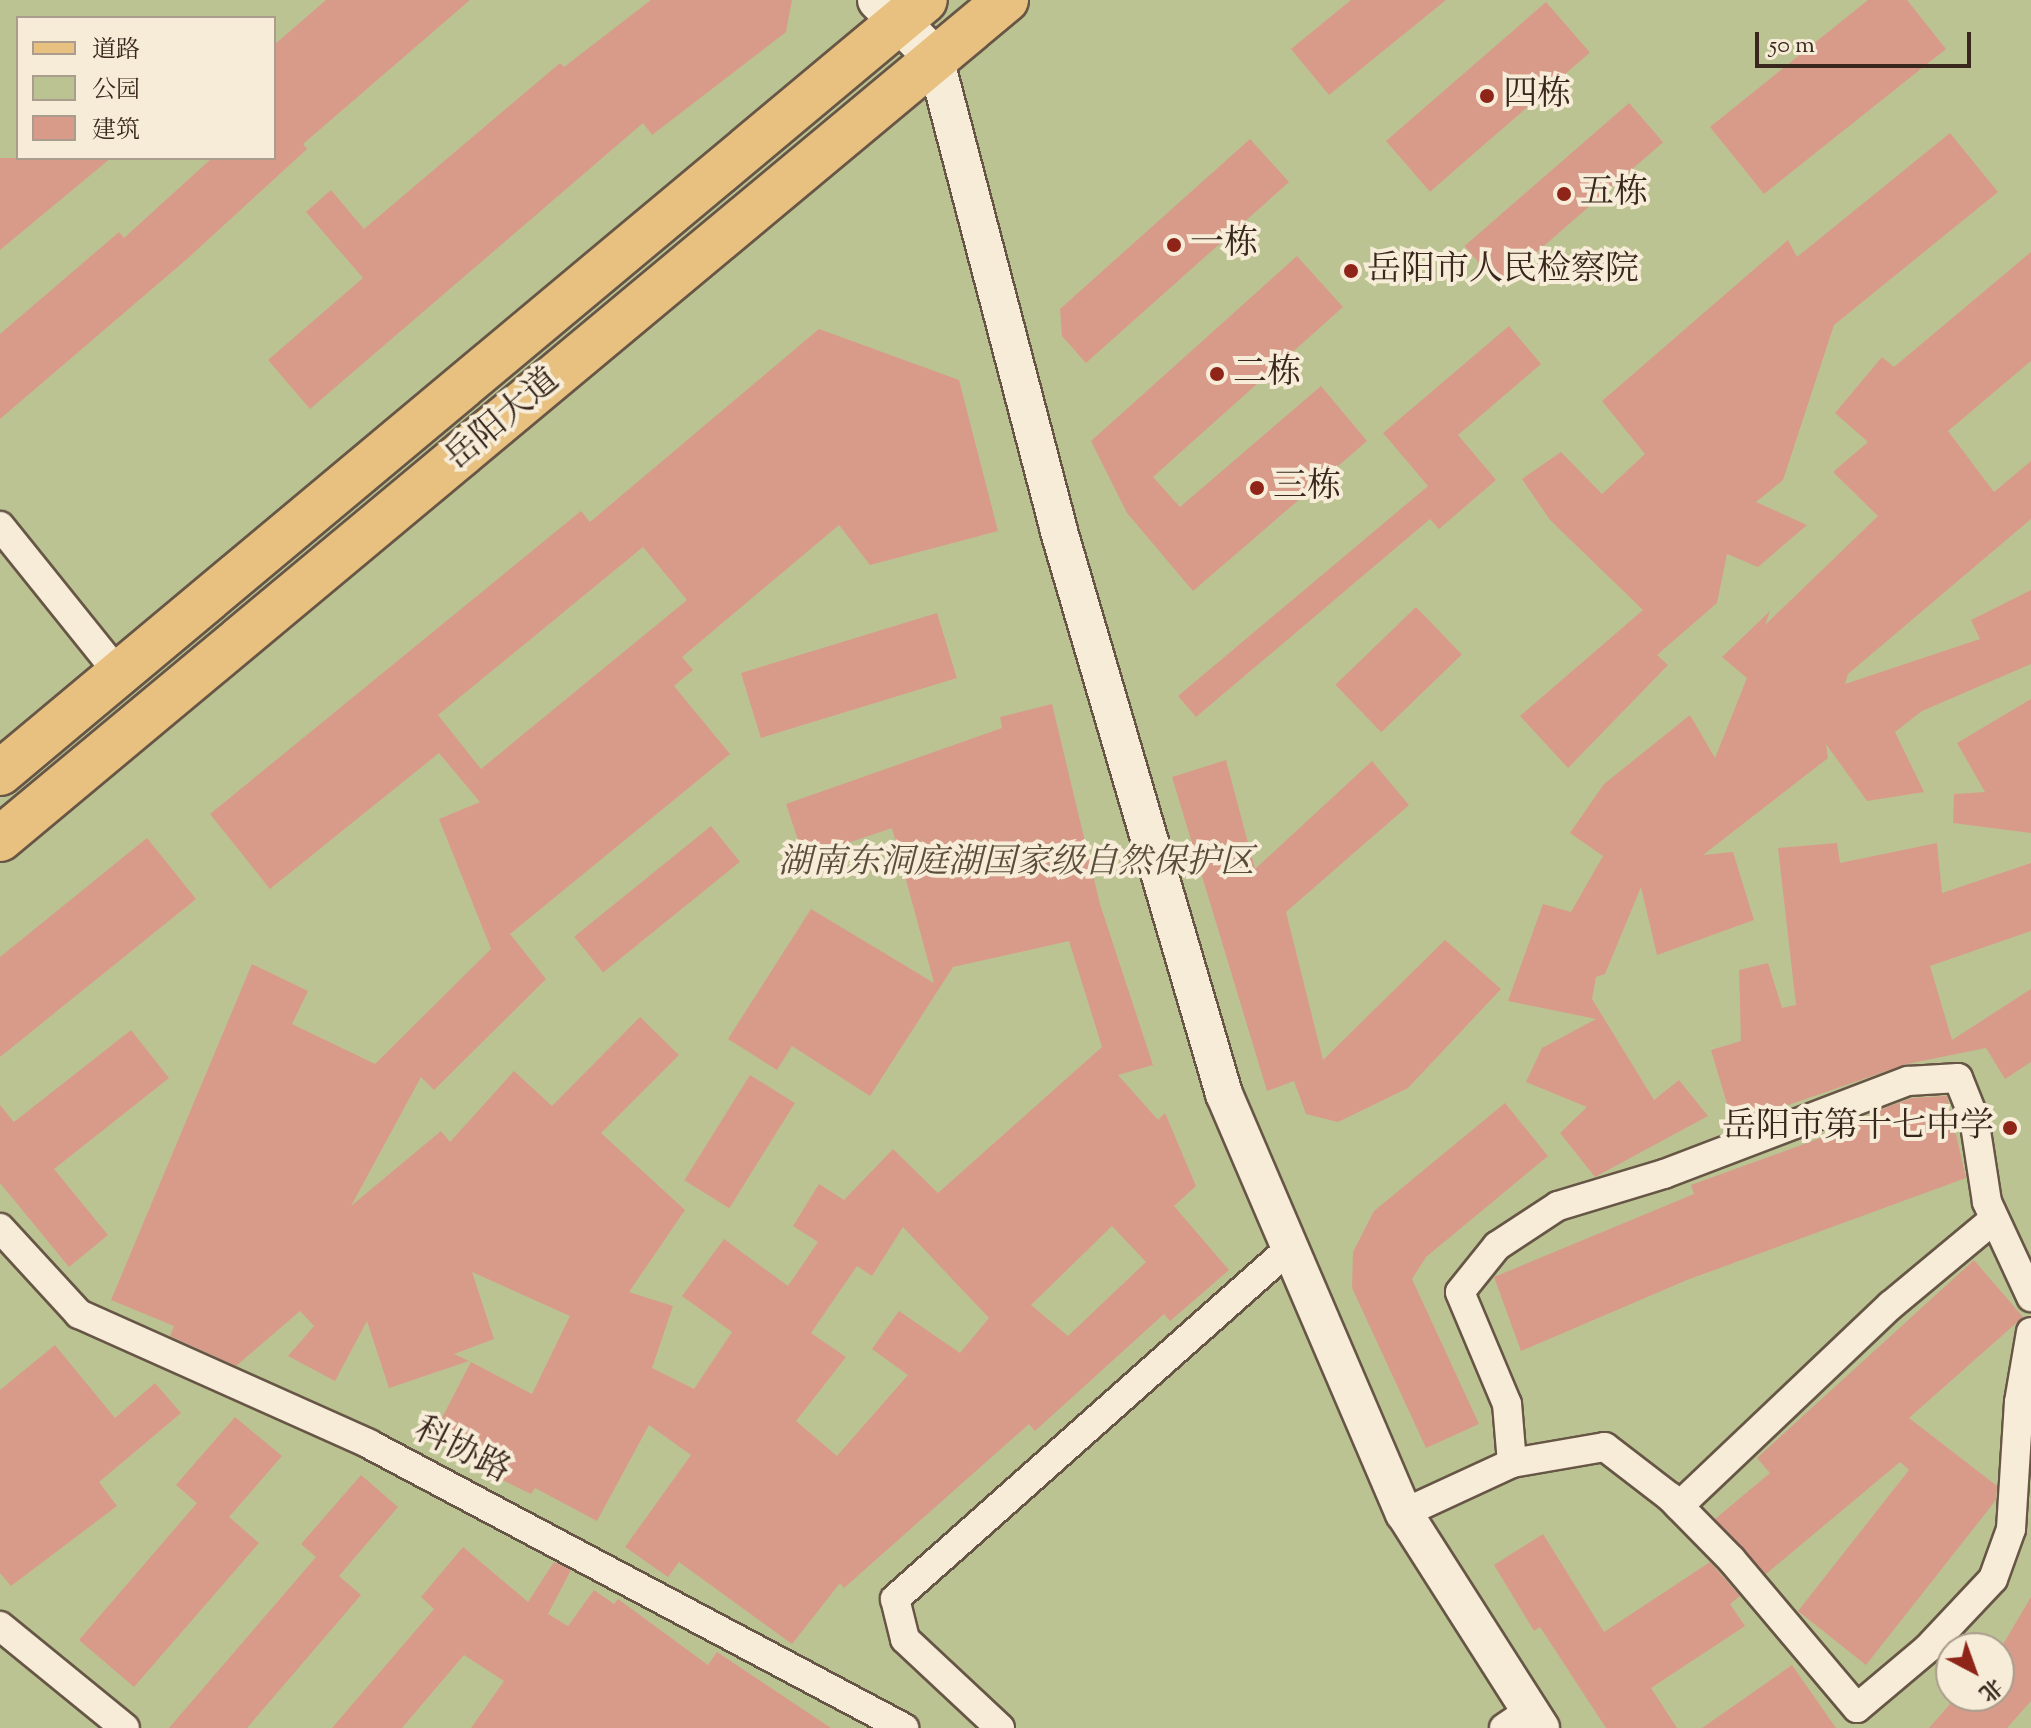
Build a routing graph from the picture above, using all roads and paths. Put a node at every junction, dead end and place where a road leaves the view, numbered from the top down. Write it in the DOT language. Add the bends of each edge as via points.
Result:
graph roads {
  1 [pos="1006,0"];
  2 [pos="906,6"];
  3 [pos="935,58"];
  4 [pos="0,526"];
  5 [pos="120,675"];
  6 [pos="0,773"];
  7 [pos="0,839"];
  8 [pos="1993,1220"];
  9 [pos="0,1228"];
  10 [pos="1290,1248"];
  11 [pos="2031,1297"];
  12 [pos="2031,1332"];
  13 [pos="1512,1463"];
  14 [pos="1679,1506"];
  15 [pos="1404,1513"];
  16 [pos="0,1626"];
  17 [pos="1524,1723"];
  18 [pos="125,1728"];
  19 [pos="904,1728"];
  20 [pos="1000,1728"];
  1 -- 3 [label="main road, 岳阳大道"];
  2 -- 3 [label="main road"];
  2 -- 5 [label="main road, 岳阳大道"];
  3 -- 7 [label="main road, 岳阳大道"];
  3 -- 10 [label="street" via="1058,528 1220,1079"];
  4 -- 5 [label="street"];
  5 -- 6 [label="main road, 岳阳大道"];
  8 -- 11 [label="street"];
  8 -- 13 [label="street" via="1974,1118 1958,1078 1908,1081 1664,1174 1558,1206 1497,1246 1460,1292 1507,1404"];
  8 -- 14 [label="street" via="1891,1305"];
  9 -- 19 [label="street, 科协路" via="79,1314 369,1444"];
  10 -- 15 [label="street"];
  10 -- 20 [label="street" via="895,1599 905,1639"];
  12 -- 14 [label="street" via="2019,1402 2011,1529 1993,1579 1927,1649 1857,1708"];
  13 -- 14 [label="street" via="1605,1447"];
  13 -- 15 [label="street"];
  15 -- 17 [label="street"];
  16 -- 18 [label="street"];
}
